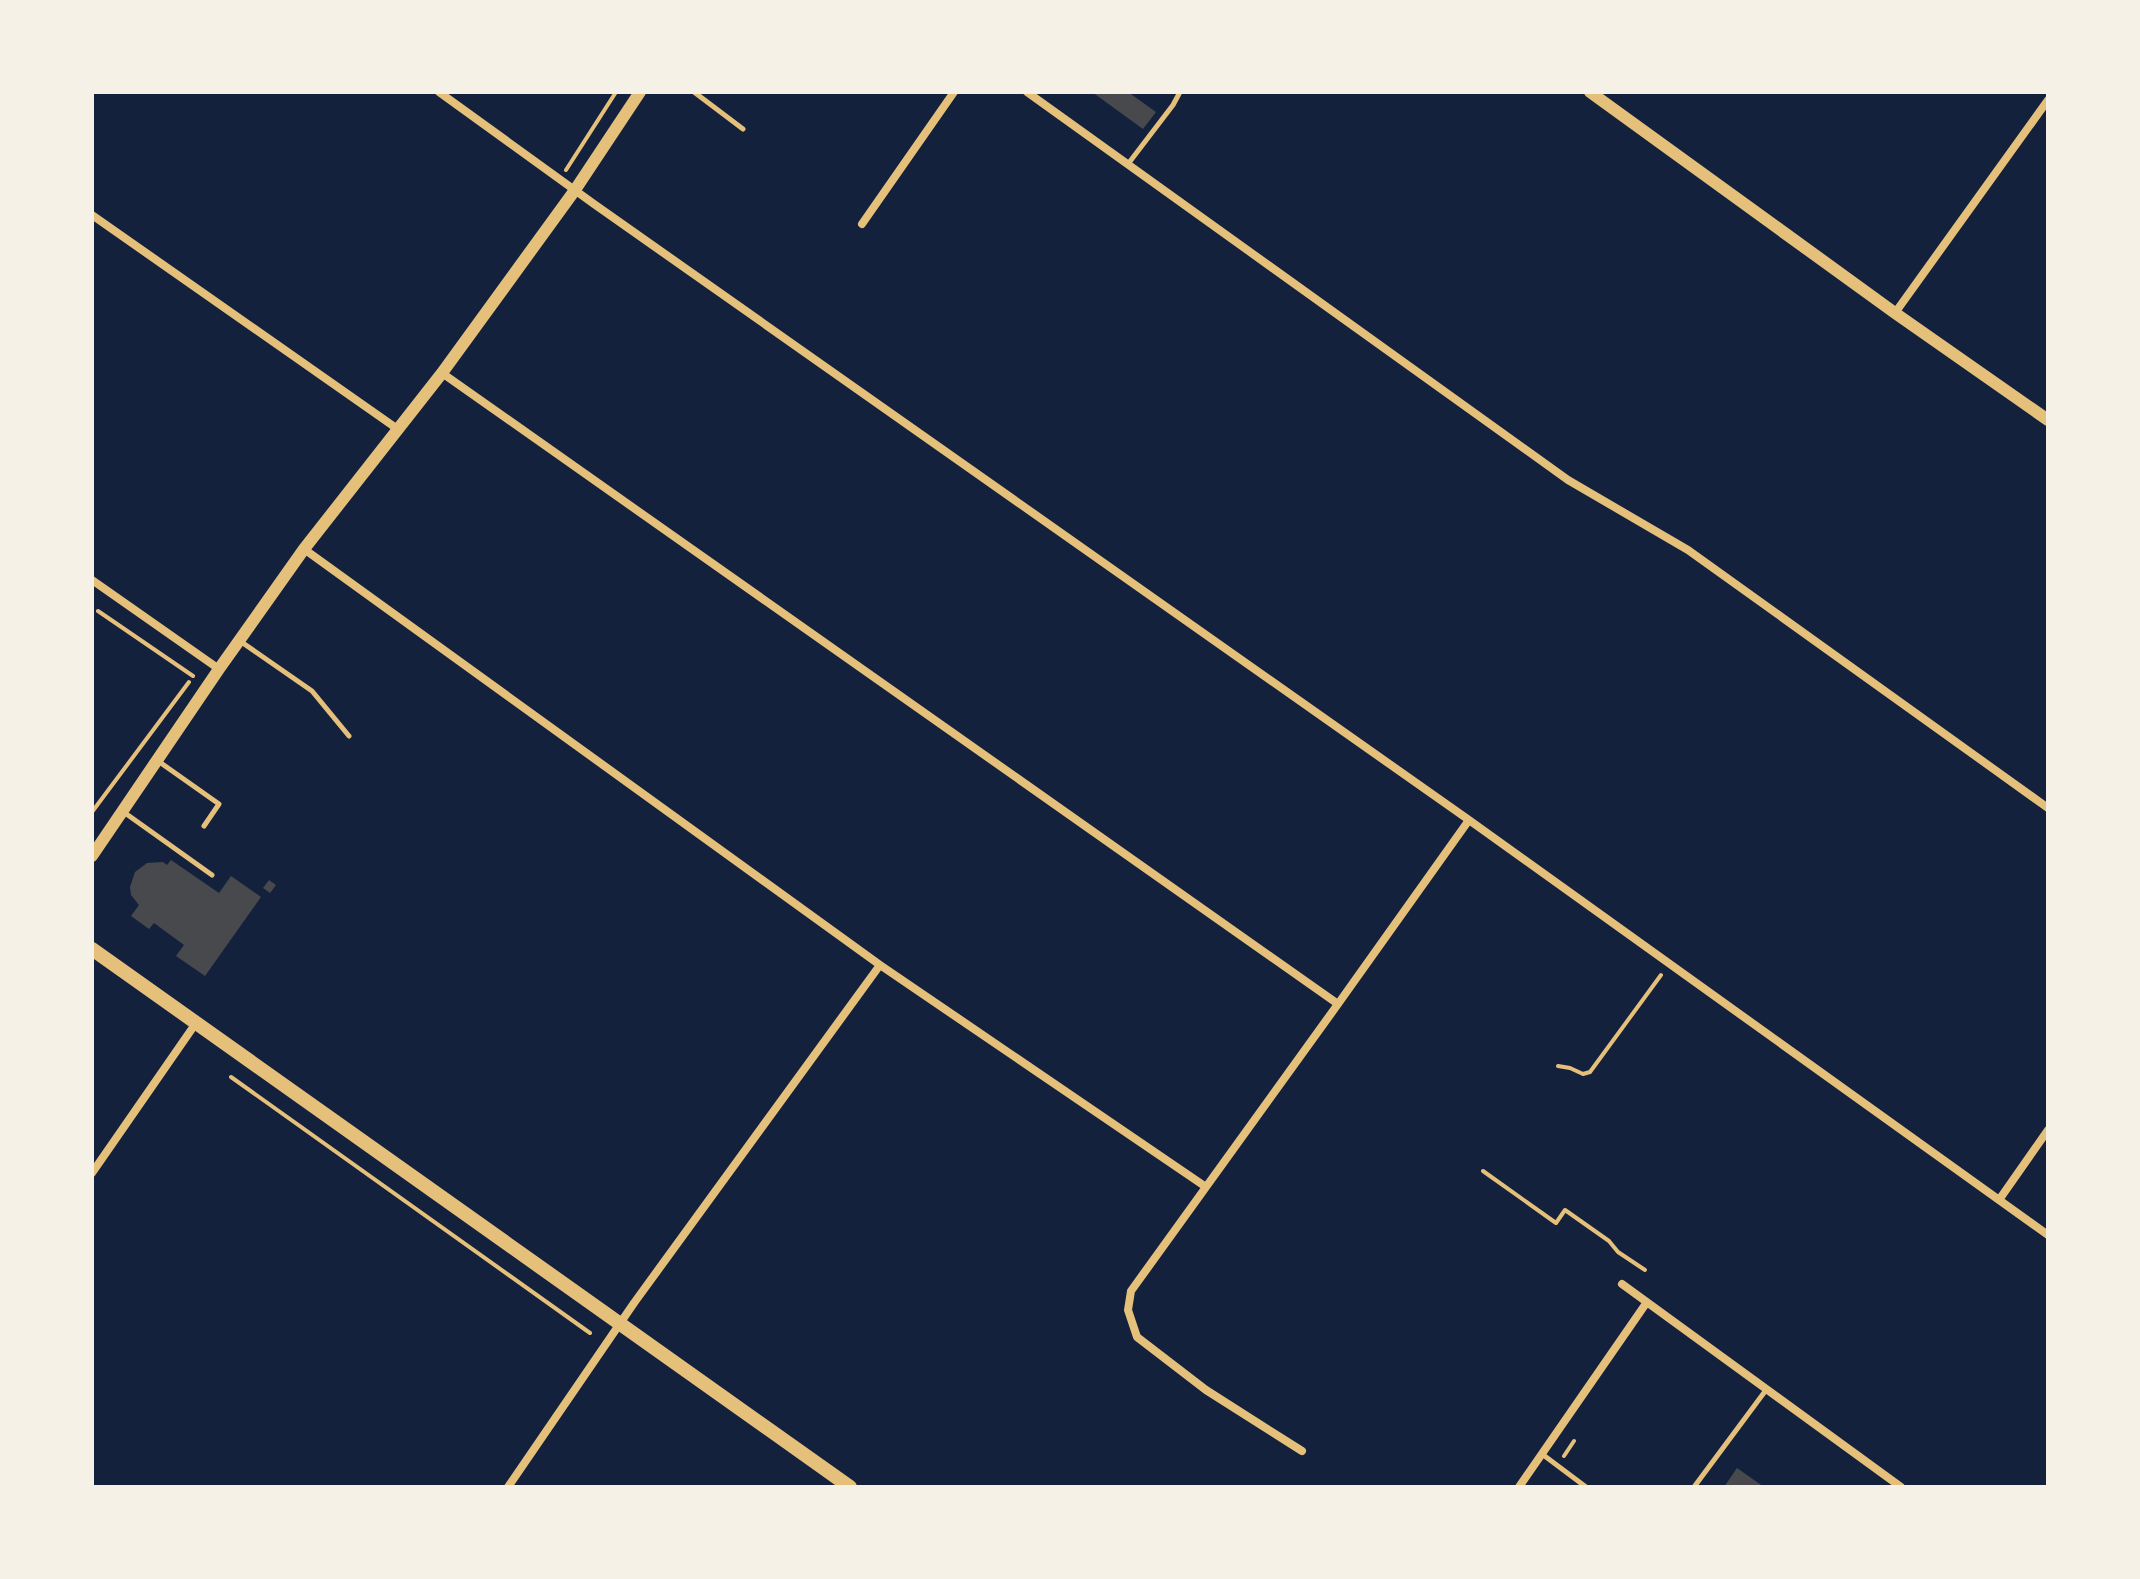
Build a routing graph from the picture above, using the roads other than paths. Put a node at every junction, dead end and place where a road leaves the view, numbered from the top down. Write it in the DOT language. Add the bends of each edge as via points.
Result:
graph roads {
  1 [pos="439,92"];
  2 [pos="640,92"];
  3 [pos="694,92"];
  4 [pos="954,92"];
  5 [pos="1027,92"];
  6 [pos="1180,92"];
  7 [pos="1590,92"];
  8 [pos="2048,100"];
  9 [pos="743,129"];
  10 [pos="1128,164"];
  11 [pos="575,190"];
  12 [pos="92,215"];
  13 [pos="862,224"];
  14 [pos="1895,313"];
  15 [pos="442,373"];
  16 [pos="2048,420"];
  17 [pos="399,430"];
  18 [pos="304,549"];
  19 [pos="92,580"];
  20 [pos="240,640"];
  21 [pos="219,669"];
  22 [pos="349,736"];
  23 [pos="157,761"];
  24 [pos="2048,808"];
  25 [pos="123,812"];
  26 [pos="1469,820"];
  27 [pos="204,826"];
  28 [pos="92,856"];
  29 [pos="212,875"];
  30 [pos="92,949"];
  31 [pos="880,965"];
  32 [pos="1338,1004"];
  33 [pos="196,1023"];
  34 [pos="2048,1130"];
  35 [pos="92,1173"];
  36 [pos="1206,1187"];
  37 [pos="1999,1200"];
  38 [pos="2048,1235"];
  39 [pos="1622,1284"];
  40 [pos="1647,1302"];
  41 [pos="620,1324"];
  42 [pos="1766,1390"];
  43 [pos="1302,1451"];
  44 [pos="1541,1454"];
  45 [pos="508,1487"];
  46 [pos="850,1487"];
  47 [pos="1519,1487"];
  48 [pos="1586,1487"];
  49 [pos="1694,1487"];
  50 [pos="1901,1487"];
  1 -- 11 [label="street"];
  2 -- 11 [label="street"];
  3 -- 9 [label="lane"];
  4 -- 13 [label="street"];
  5 -- 10 [label="street"];
  6 -- 10 [label="lane"];
  7 -- 14 [label="street"];
  8 -- 14 [label="street"];
  10 -- 24 [label="street" via="1568,480 1688,550"];
  11 -- 15 [label="street"];
  11 -- 26 [label="street"];
  12 -- 17 [label="street"];
  14 -- 16 [label="street"];
  15 -- 17 [label="street"];
  15 -- 32 [label="street"];
  17 -- 18 [label="street"];
  18 -- 20 [label="street"];
  18 -- 31 [label="street"];
  19 -- 21 [label="street"];
  20 -- 21 [label="street"];
  20 -- 22 [label="lane" via="312,691"];
  21 -- 23 [label="street"];
  23 -- 25 [label="street"];
  23 -- 27 [label="lane" via="219,804"];
  25 -- 28 [label="street"];
  25 -- 29 [label="lane"];
  26 -- 32 [label="street"];
  26 -- 37 [label="street"];
  30 -- 33 [label="main road"];
  31 -- 36 [label="street"];
  31 -- 41 [label="street"];
  32 -- 36 [label="street"];
  33 -- 35 [label="street"];
  33 -- 41 [label="main road"];
  34 -- 37 [label="street"];
  36 -- 43 [label="street" via="1131,1291 1128,1310 1137,1337 1206,1390"];
  37 -- 38 [label="street"];
  39 -- 40 [label="street"];
  40 -- 42 [label="street"];
  40 -- 44 [label="street"];
  41 -- 45 [label="street"];
  41 -- 46 [label="main road"];
  42 -- 49 [label="lane"];
  42 -- 50 [label="street"];
  44 -- 47 [label="street"];
  44 -- 48 [label="lane"];
}
